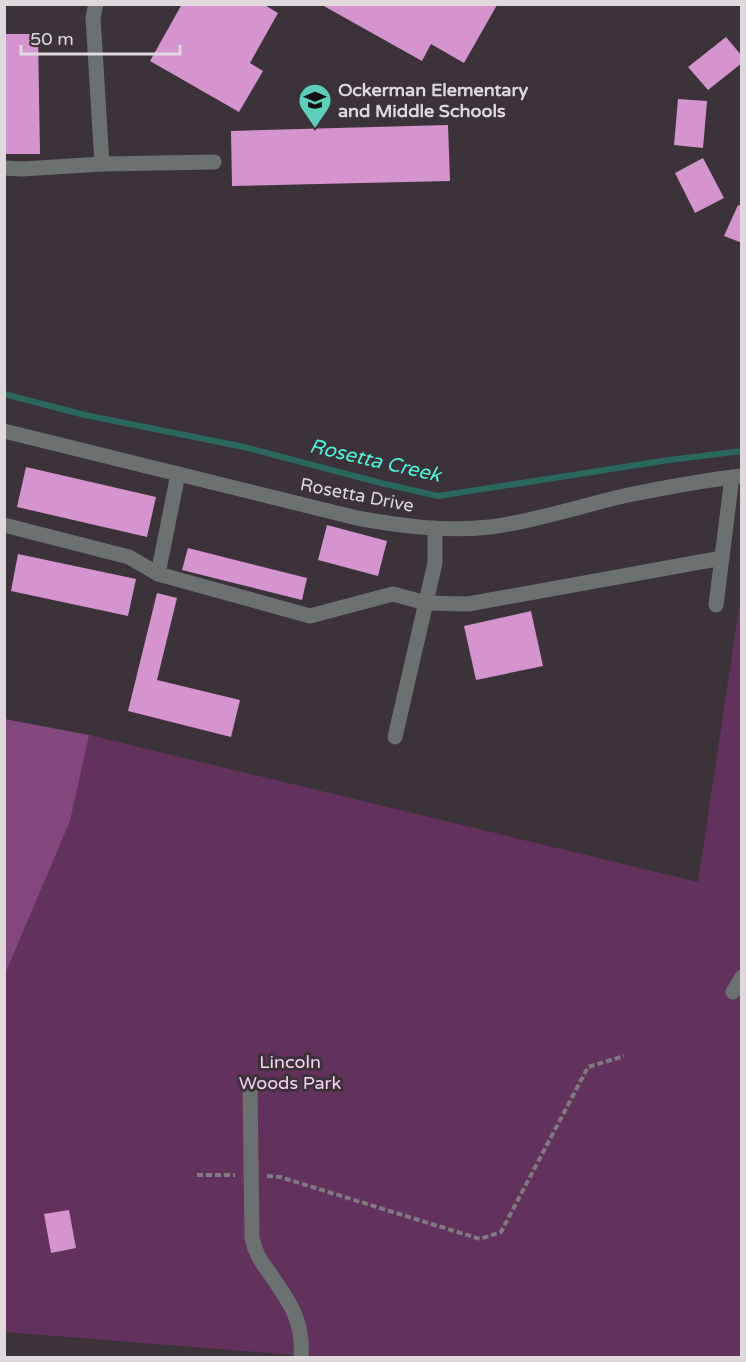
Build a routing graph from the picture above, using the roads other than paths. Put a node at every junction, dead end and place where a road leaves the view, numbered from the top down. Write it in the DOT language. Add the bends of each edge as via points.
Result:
graph roads {
  1 [pos="96,4"];
  2 [pos="214,162"];
  3 [pos="102,164"];
  4 [pos="4,168"];
  5 [pos="4,431"];
  6 [pos="178,474"];
  7 [pos="737,477"];
  8 [pos="4,525"];
  9 [pos="435,528"];
  10 [pos="722,558"];
  11 [pos="158,574"];
  12 [pos="426,603"];
  13 [pos="716,605"];
  14 [pos="394,736"];
  15 [pos="741,977"];
  16 [pos="733,992"];
  17 [pos="250,1084"];
  18 [pos="301,1358"];
  1 -- 3 [label="street" via="93,17"];
  2 -- 3 [label="street"];
  3 -- 4 [label="street"];
  5 -- 6 [label="street, Rosetta Drive"];
  6 -- 9 [label="street, Rosetta Drive" via="357,518"];
  6 -- 11 [label="street"];
  7 -- 9 [label="street, Rosetta Drive" via="633,494 514,524"];
  7 -- 10 [label="street"];
  8 -- 11 [label="street" via="129,557"];
  9 -- 12 [label="street" via="435,563"];
  10 -- 12 [label="street" via="468,604"];
  10 -- 13 [label="street"];
  11 -- 12 [label="street" via="310,616 393,594"];
  12 -- 14 [label="street"];
  15 -- 16 [label="street"];
  17 -- 18 [label="street" via="252,1238 255,1252 296,1315 301,1332"];
}
